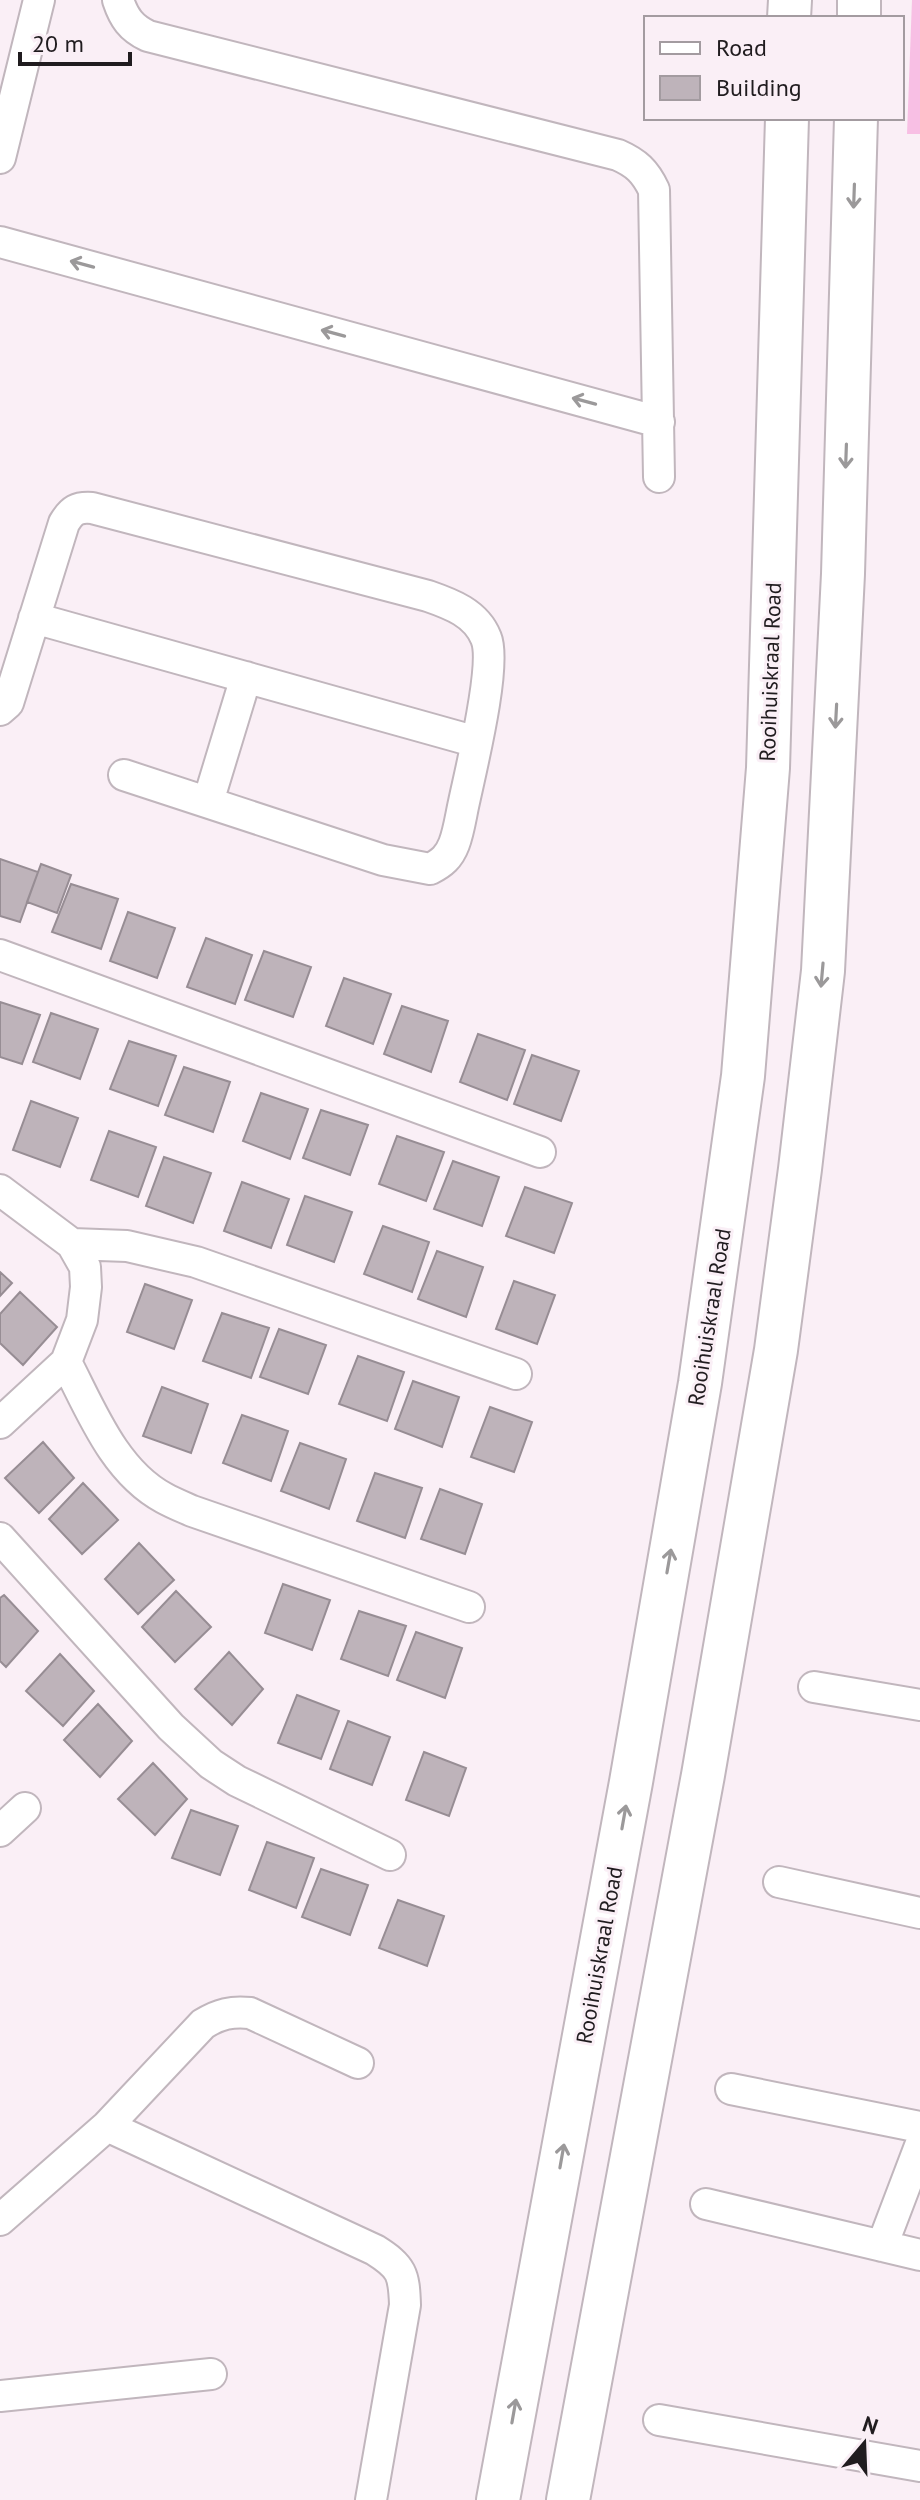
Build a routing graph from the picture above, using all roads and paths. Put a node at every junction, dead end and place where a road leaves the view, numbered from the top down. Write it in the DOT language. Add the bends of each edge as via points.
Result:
graph roads {
  1 [pos="39,0"];
  2 [pos="118,0"];
  3 [pos="787,120"];
  4 [pos="856,120"];
  5 [pos="0,158"];
  6 [pos="0,242"];
  7 [pos="659,422"];
  8 [pos="659,477"];
  9 [pos="34,618"];
  10 [pos="246,677"];
  11 [pos="0,710"];
  12 [pos="477,742"];
  13 [pos="124,775"];
  14 [pos="208,802"];
  15 [pos="0,955"];
  16 [pos="540,1152"];
  17 [pos="0,1190"];
  18 [pos="72,1244"];
  19 [pos="66,1362"];
  20 [pos="516,1374"];
  21 [pos="0,1423"];
  22 [pos="0,1538"];
  23 [pos="469,1607"];
  24 [pos="814,1687"];
  25 [pos="920,1705"];
  26 [pos="25,1808"];
  27 [pos="0,1831"];
  28 [pos="390,1855"];
  29 [pos="779,1882"];
  30 [pos="920,1913"];
  31 [pos="358,2063"];
  32 [pos="731,2089"];
  33 [pos="107,2126"];
  34 [pos="920,2127"];
  35 [pos="920,2146"];
  36 [pos="706,2204"];
  37 [pos="0,2220"];
  38 [pos="882,2246"];
  39 [pos="920,2255"];
  40 [pos="211,2374"];
  41 [pos="0,2396"];
  42 [pos="659,2420"];
  43 [pos="920,2466"];
  44 [pos="371,2500"];
  45 [pos="498,2500"];
  46 [pos="568,2500"];
  1 -- 5 [label="street"];
  2 -- 7 [label="street" via="132,28 148,36 618,155 646,172 654,190"];
  45 -- 3 [label="main road, Rooihuiskraal Road, one-way" via="687,1460 742,1090 768,768"];
  4 -- 46 [label="main road, one-way" via="843,574 823,971 800,1169 776,1350 706,1759"];
  7 -- 6 [label="street, one-way"];
  7 -- 8 [label="street"];
  9 -- 10 [label="street"];
  9 -- 11 [label="street" via="8,703"];
  9 -- 12 [label="street" via="64,523 79,507 428,596 464,611 485,636 489,664"];
  10 -- 12 [label="street"];
  10 -- 14 [label="street"];
  12 -- 14 [label="street" via="454,844 445,861 430,869 383,860"];
  13 -- 14 [label="street"];
  15 -- 16 [label="street"];
  17 -- 18 [label="street"];
  18 -- 19 [label="street" via="85,1267 86,1287 82,1320"];
  18 -- 20 [label="street" via="127,1246 196,1262"];
  19 -- 21 [label="street"];
  19 -- 23 [label="street" via="117,1455 161,1497"];
  22 -- 28 [label="street" via="211,1764"];
  24 -- 25 [label="street"];
  26 -- 27 [label="street"];
  29 -- 30 [label="street"];
  31 -- 33 [label="street" via="250,2013 218,2015 203,2024"];
  32 -- 34 [label="street"];
  33 -- 37 [label="street"];
  33 -- 44 [label="street" via="396,2263 404,2281 405,2305"];
  35 -- 38 [label="street"];
  36 -- 38 [label="street"];
  38 -- 39 [label="street"];
  40 -- 41 [label="street"];
  42 -- 43 [label="street"];
}
